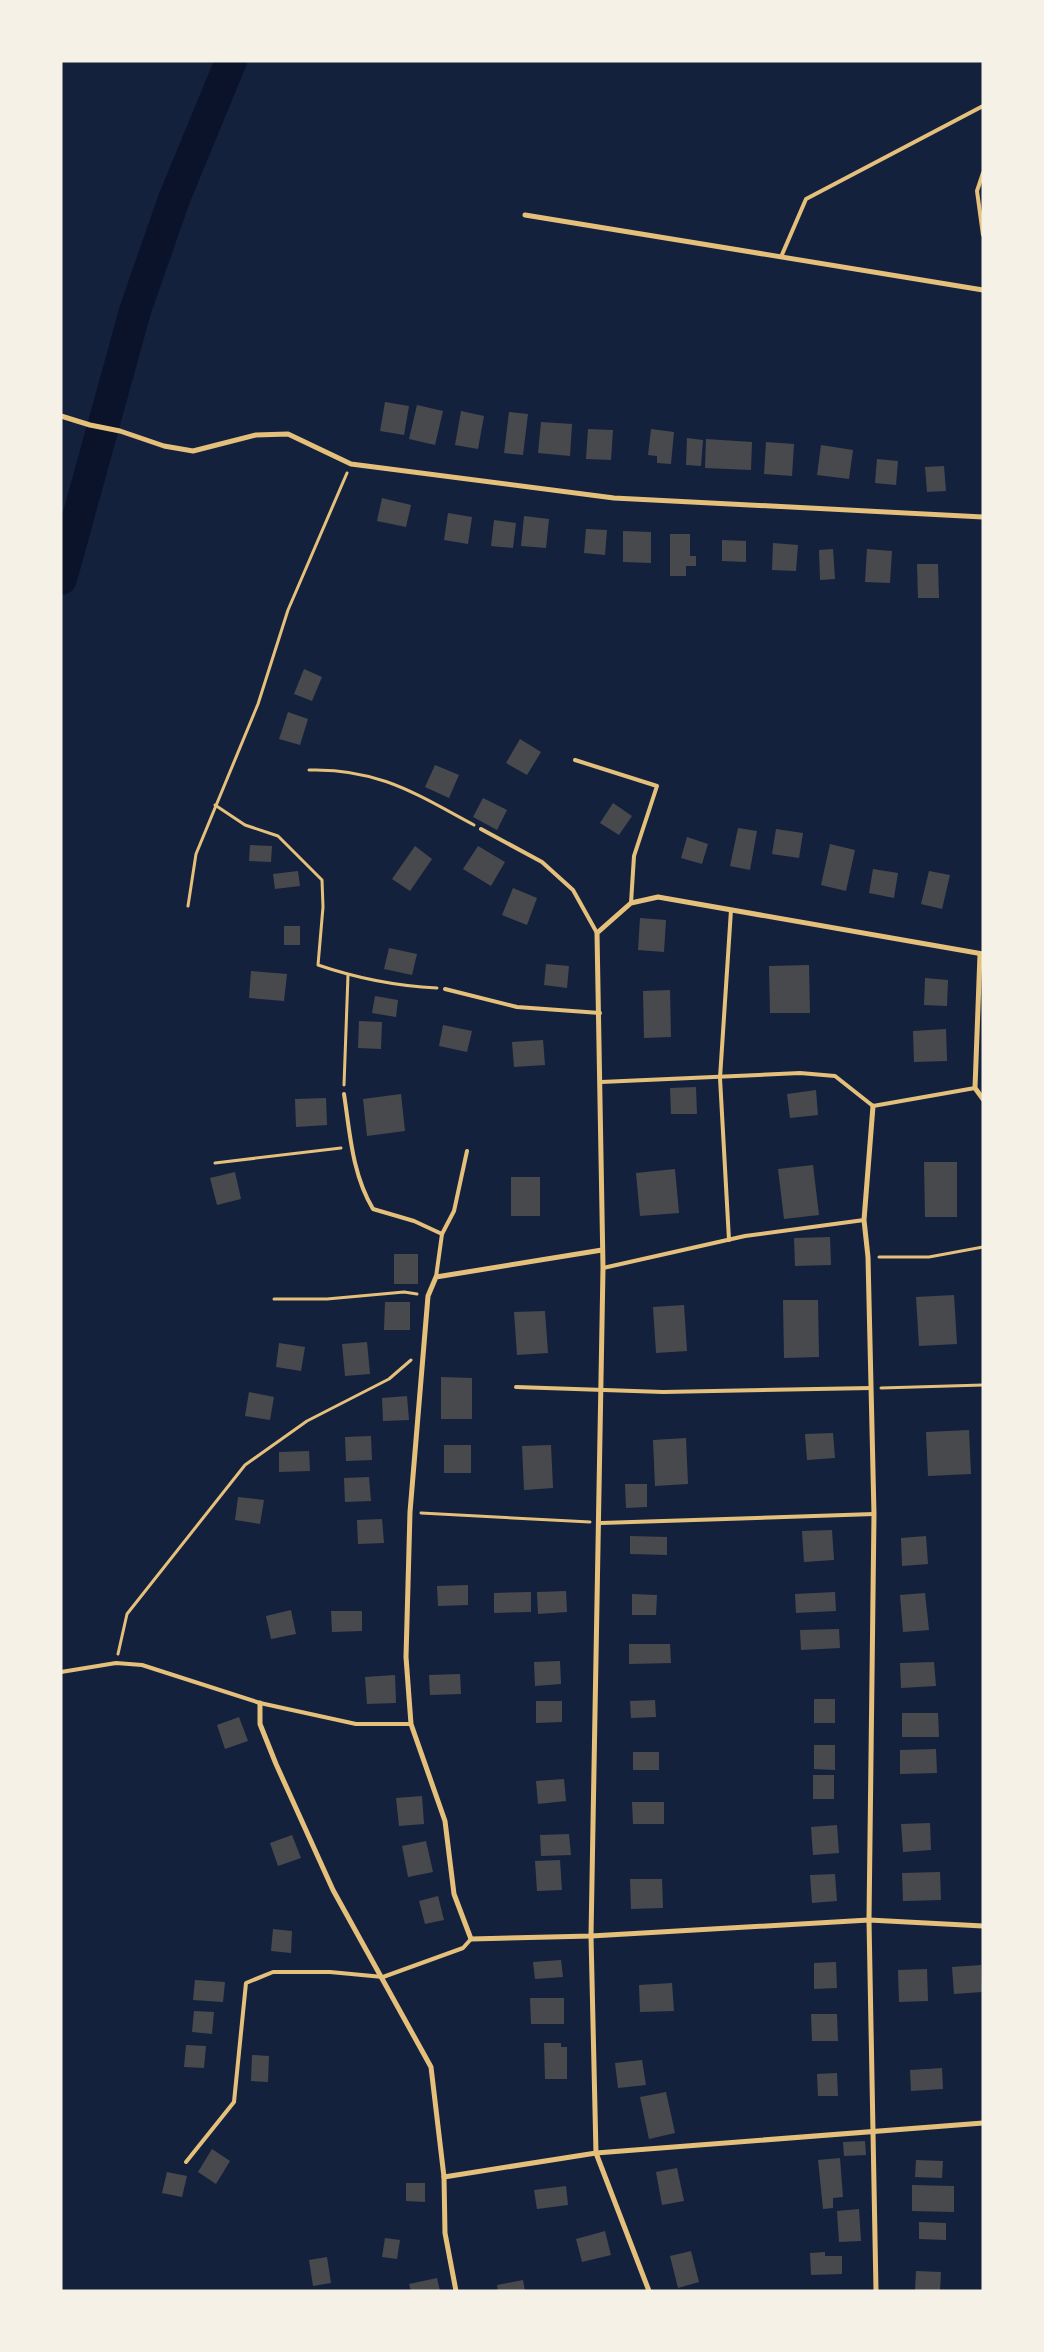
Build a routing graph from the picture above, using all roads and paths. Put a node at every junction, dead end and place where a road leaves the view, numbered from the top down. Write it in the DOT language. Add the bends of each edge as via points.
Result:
graph roads {
  1 [pos="983,106"];
  2 [pos="983,173"];
  3 [pos="525,215"];
  4 [pos="983,235"];
  5 [pos="781,257"];
  6 [pos="983,290"];
  7 [pos="61,416"];
  8 [pos="351,464"];
  9 [pos="983,517"];
  10 [pos="576,760"];
  11 [pos="309,770"];
  12 [pos="215,805"];
  13 [pos="481,829"];
  14 [pos="631,903"];
  15 [pos="188,906"];
  16 [pos="730,910"];
  17 [pos="598,933"];
  18 [pos="982,954"];
  19 [pos="348,975"];
  20 [pos="445,989"];
  21 [pos="600,1014"];
  22 [pos="720,1078"];
  23 [pos="601,1082"];
  24 [pos="975,1088"];
  25 [pos="344,1094"];
  26 [pos="983,1099"];
  27 [pos="873,1106"];
  28 [pos="352,1146"];
  29 [pos="467,1151"];
  30 [pos="215,1163"];
  31 [pos="864,1220"];
  32 [pos="442,1234"];
  33 [pos="729,1240"];
  34 [pos="983,1246"];
  35 [pos="602,1250"];
  36 [pos="868,1257"];
  37 [pos="604,1268"];
  38 [pos="436,1277"];
  39 [pos="428,1296"];
  40 [pos="274,1299"];
  41 [pos="423,1350"];
  42 [pos="983,1385"];
  43 [pos="516,1387"];
  44 [pos="871,1388"];
  45 [pos="601,1391"];
  46 [pos="410,1512"];
  47 [pos="874,1514"];
  48 [pos="601,1523"];
  49 [pos="116,1663"];
  50 [pos="61,1672"];
  51 [pos="260,1703"];
  52 [pos="411,1724"];
  53 [pos="870,1920"];
  54 [pos="983,1926"];
  55 [pos="591,1936"];
  56 [pos="471,1939"];
  57 [pos="383,1978"];
  58 [pos="983,2123"];
  59 [pos="875,2132"];
  60 [pos="596,2153"];
  61 [pos="186,2162"];
  62 [pos="444,2177"];
  63 [pos="456,2291"];
  64 [pos="649,2291"];
  65 [pos="876,2291"];
  1 -- 5 [label="lane" via="806,199"];
  2 -- 4 [label="lane" via="977,190"];
  3 -- 5 [label="street"];
  5 -- 6 [label="street"];
  7 -- 8 [label="street" via="164,446 193,451 256,435 288,434"];
  8 -- 9 [label="street" via="614,498"];
  8 -- 12 [label="path" via="288,610 258,704"];
  10 -- 14 [label="lane" via="657,786 634,856"];
  11 -- 13 [label="path" via="365,774 396,784"];
  12 -- 15 [label="path" via="196,854"];
  12 -- 19 [label="path" via="245,825 278,836 322,880 318,965"];
  13 -- 17 [label="lane" via="542,862 573,890"];
  14 -- 16 [label="street" via="658,898"];
  14 -- 17 [label="street"];
  16 -- 18 [label="street"];
  16 -- 22 [label="lane"];
  17 -- 21 [label="street"];
  18 -- 24 [label="street"];
  19 -- 20 [label="path" via="413,987"];
  19 -- 25 [label="path"];
  20 -- 21 [label="lane" via="517,1007"];
  21 -- 23 [label="street"];
  22 -- 23 [label="lane"];
  22 -- 27 [label="lane" via="800,1073 835,1076"];
  22 -- 33 [label="lane"];
  23 -- 35 [label="street"];
  24 -- 26 [label="street"];
  24 -- 27 [label="lane"];
  25 -- 28 [label="lane"];
  27 -- 31 [label="street"];
  28 -- 30 [label="path"];
  28 -- 32 [label="lane" via="362,1189 373,1209 414,1221"];
  29 -- 32 [label="lane" via="454,1210"];
  31 -- 33 [label="lane"];
  31 -- 36 [label="street"];
  32 -- 38 [label="lane"];
  33 -- 37 [label="lane"];
  34 -- 36 [label="path" via="929,1257"];
  35 -- 37 [label="street"];
  35 -- 38 [label="street"];
  36 -- 44 [label="street"];
  37 -- 45 [label="street"];
  38 -- 39 [label="street"];
  39 -- 40 [label="path" via="404,1292 327,1299"];
  39 -- 41 [label="street"];
  41 -- 46 [label="street"];
  41 -- 49 [label="path" via="389,1379 307,1420 245,1466 127,1614"];
  42 -- 44 [label="path"];
  43 -- 45 [label="lane"];
  44 -- 45 [label="lane"];
  44 -- 47 [label="street"];
  45 -- 48 [label="street"];
  46 -- 48 [label="path"];
  46 -- 52 [label="street" via="406,1657"];
  47 -- 48 [label="lane"];
  47 -- 53 [label="street"];
  48 -- 55 [label="street"];
  49 -- 50 [label="lane"];
  49 -- 51 [label="lane" via="142,1665"];
  51 -- 52 [label="lane" via="356,1724"];
  51 -- 57 [label="street" via="260,1724 332,1890"];
  52 -- 56 [label="street" via="445,1821 454,1894"];
  53 -- 54 [label="street"];
  53 -- 55 [label="street"];
  53 -- 59 [label="street"];
  55 -- 56 [label="street"];
  55 -- 60 [label="street"];
  56 -- 57 [label="lane" via="463,1948"];
  57 -- 61 [label="lane" via="330,1972 272,1972 246,1983 234,2102"];
  57 -- 62 [label="street" via="431,2067"];
  58 -- 59 [label="street"];
  59 -- 60 [label="street"];
  59 -- 65 [label="street"];
  60 -- 62 [label="street"];
  60 -- 64 [label="street"];
  62 -- 63 [label="street" via="445,2234"];
}
